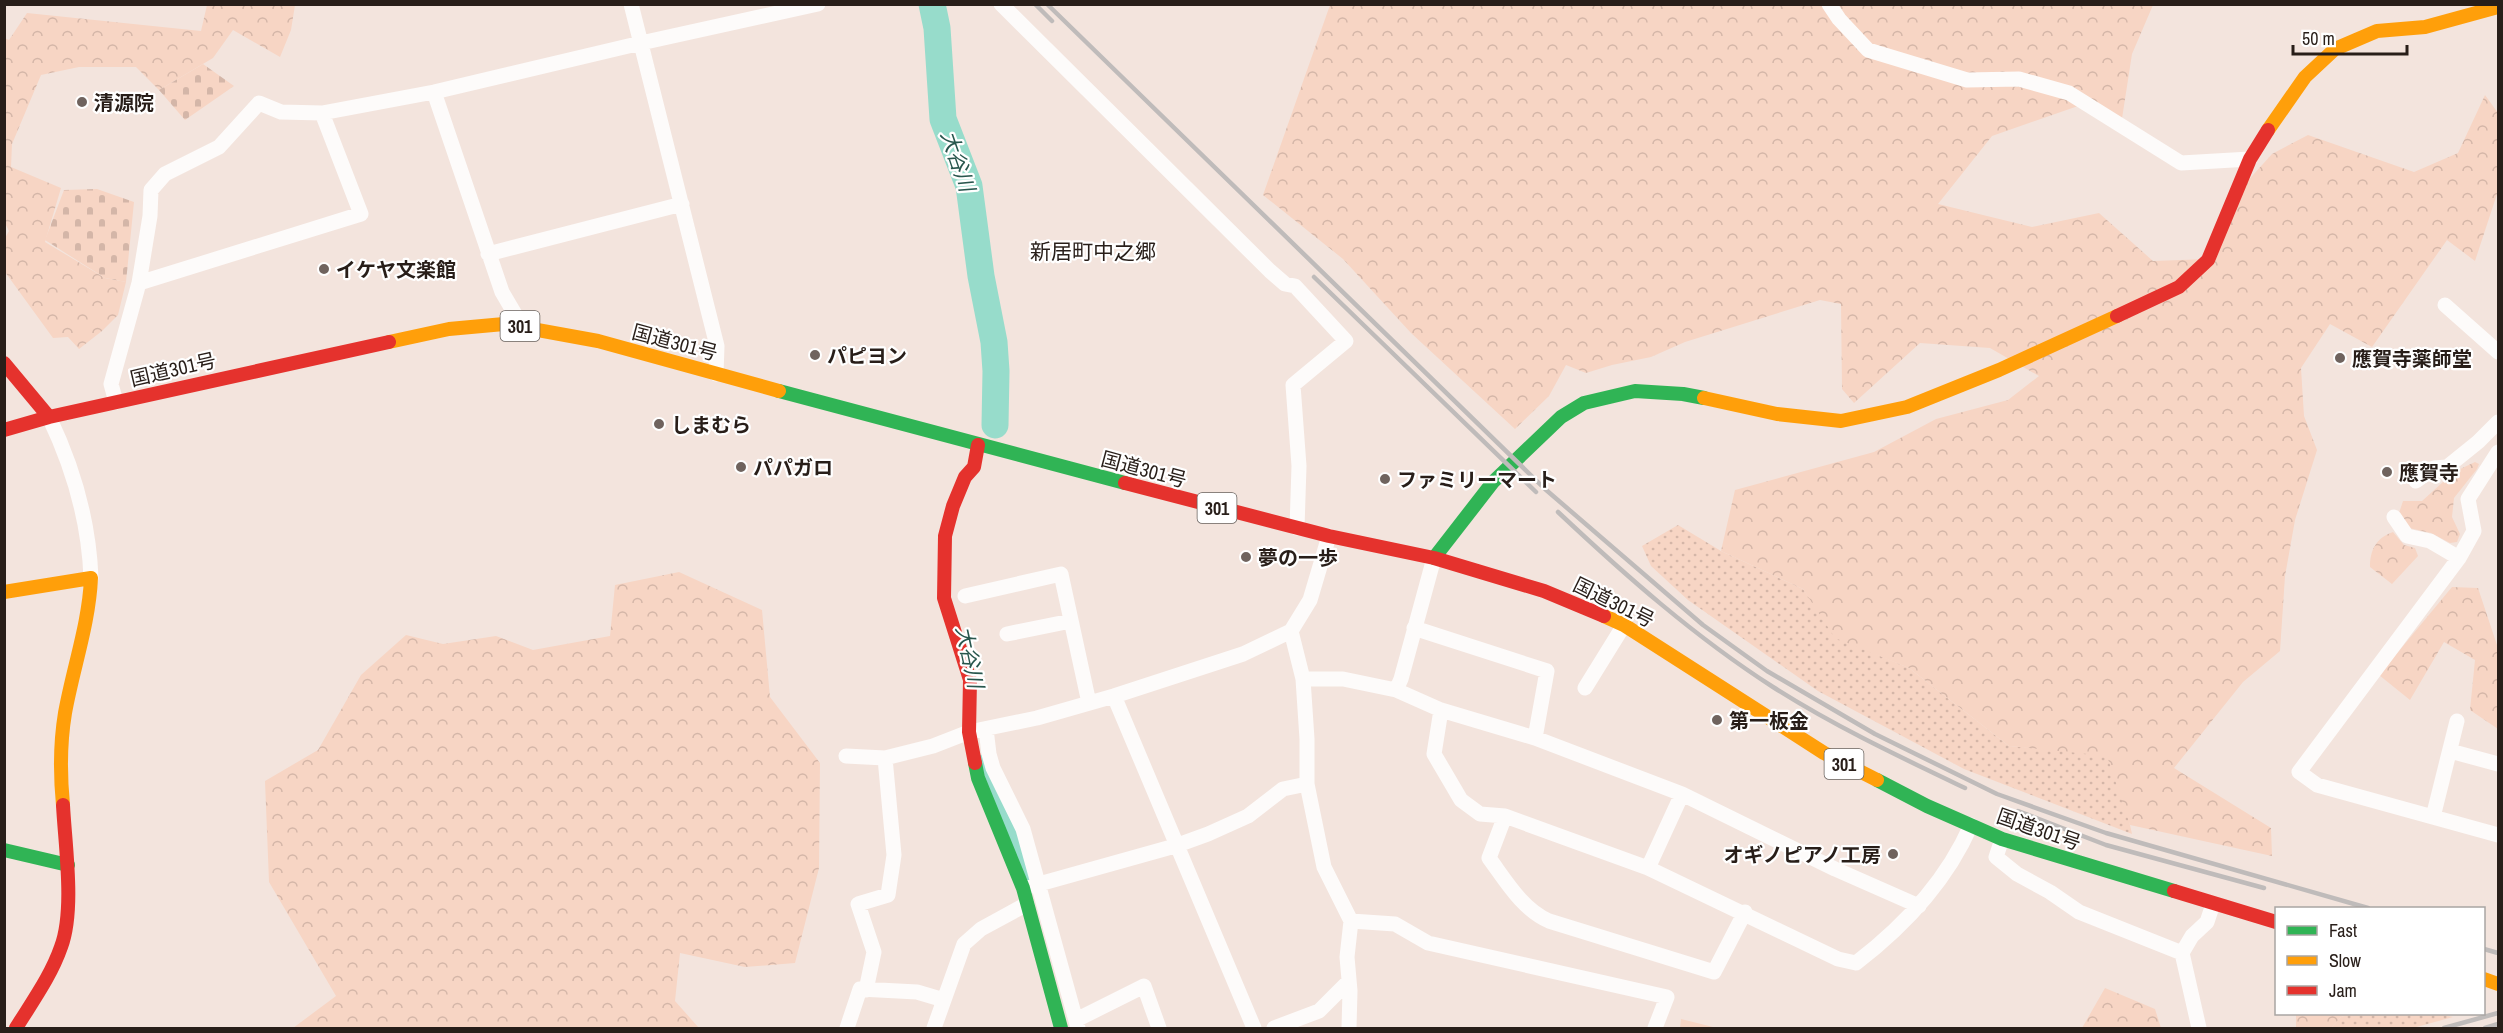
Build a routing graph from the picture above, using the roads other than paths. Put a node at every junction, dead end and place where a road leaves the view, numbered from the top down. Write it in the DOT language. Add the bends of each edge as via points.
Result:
graph roads {
  1 [pos="631,4"];
  2 [pos="818,4"];
  3 [pos="1001,4"];
  4 [pos="1829,4"];
  5 [pos="2499,7"];
  6 [pos="641,43"];
  7 [pos="434,92"];
  8 [pos="322,113"];
  9 [pos="2250,159"];
  10 [pos="682,204"];
  11 [pos="488,254"];
  12 [pos="139,283"];
  13 [pos="2445,305"];
  14 [pos="522,326"];
  15 [pos="2499,352"];
  16 [pos="4,363"];
  17 [pos="716,374"];
  18 [pos="116,402"];
  19 [pos="49,417"];
  20 [pos="2499,422"];
  21 [pos="4,430"];
  22 [pos="981,446"];
  23 [pos="2499,452"];
  24 [pos="2416,481"];
  25 [pos="2394,518"];
  26 [pos="1297,528"];
  27 [pos="1329,536"];
  28 [pos="1434,558"];
  29 [pos="2459,558"];
  30 [pos="91,578"];
  31 [pos="4,592"];
  32 [pos="965,596"];
  33 [pos="1071,621"];
  34 [pos="1624,625"];
  35 [pos="1414,628"];
  36 [pos="1291,631"];
  37 [pos="1007,634"];
  38 [pos="1302,679"];
  39 [pos="1585,688"];
  40 [pos="1396,690"];
  41 [pos="1114,696"];
  42 [pos="1089,703"];
  43 [pos="1441,710"];
  44 [pos="2457,721"];
  45 [pos="978,731"];
  46 [pos="1536,738"];
  47 [pos="2450,750"];
  48 [pos="846,756"];
  49 [pos="885,758"];
  50 [pos="2499,764"];
  51 [pos="1307,784"];
  52 [pos="1682,794"];
  53 [pos="1505,816"];
  54 [pos="2433,817"];
  55 [pos="1971,825"];
  56 [pos="2498,830"];
  57 [pos="2002,839"];
  58 [pos="1175,846"];
  59 [pos="4,850"];
  60 [pos="68,865"];
  61 [pos="1648,868"];
  62 [pos="1039,884"];
  63 [pos="1023,888"];
  64 [pos="1027,904"];
  65 [pos="2213,904"];
  66 [pos="1919,906"];
  67 [pos="1745,912"];
  68 [pos="1351,921"];
  69 [pos="2275,921"];
  70 [pos="2182,953"];
  71 [pos="1349,981"];
  72 [pos="866,990"];
  73 [pos="944,1000"];
  74 [pos="1077,1024"];
  75 [pos="16,1029"];
  76 [pos="847,1029"];
  77 [pos="934,1029"];
  78 [pos="1061,1029"];
  79 [pos="1159,1029"];
  80 [pos="1254,1029"];
  81 [pos="1274,1029"];
  82 [pos="1348,1029"];
  83 [pos="1655,1029"];
  84 [pos="2199,1029"];
  1 -- 6 [label="street"];
  2 -- 6 [label="street"];
  3 -- 26 [label="street" via="1270,270 1285,284 1295,286 1346,341 1293,385 1299,466"];
  4 -- 9 [label="street" via="1868,50 1967,80 2019,79 2068,93 2181,163"];
  5 -- 9 [label="main road" via="2425,27 2377,31 2336,49 2305,77"];
  6 -- 7 [label="street"];
  6 -- 10 [label="street"];
  7 -- 8 [label="street"];
  7 -- 11 [label="street"];
  8 -- 12 [label="street" via="281,112 259,103 219,147 165,174 151,190"];
  8 -- 12 [label="street" via="361,214"];
  9 -- 28 [label="main road" via="2208,260 2179,287 1907,407 1841,421 1778,414 1662,392 1635,391 1584,404 1561,417 1493,483"];
  10 -- 11 [label="street"];
  10 -- 17 [label="street" via="717,346"];
  11 -- 14 [label="street" via="502,292"];
  12 -- 18 [label="street" via="111,384"];
  13 -- 15 [label="street"];
  14 -- 17 [label="main road, 国道301号 / 301" via="598,341"];
  14 -- 18 [label="main road, 国道301号 / 301" via="494,324 449,329"];
  16 -- 19 [label="main road"];
  17 -- 22 [label="main road, 国道301号 / 301"];
  18 -- 19 [label="main road, 国道301号 / 301"];
  19 -- 21 [label="main road, 国道301号"];
  19 -- 30 [label="street" via="86,521"];
  20 -- 24 [label="street" via="2447,467 2434,468"];
  22 -- 26 [label="main road, 国道301号 / 301"];
  22 -- 45 [label="main road" via="952,506 945,536 944,598 970,680"];
  23 -- 29 [label="street" via="2470,493 2468,505 2474,531"];
  25 -- 29 [label="street" via="2407,536 2430,541"];
  26 -- 27 [label="main road, 国道301号 / 301"];
  27 -- 28 [label="main road, 国道301号 / 301"];
  27 -- 36 [label="street" via="1310,600"];
  28 -- 34 [label="main road, 国道301号 / 301" via="1544,591"];
  28 -- 35 [label="street"];
  29 -- 54 [label="street" via="2299,772 2317,785"];
  30 -- 31 [label="main road"];
  30 -- 60 [label="main road" via="90,605 62,733"];
  32 -- 33 [label="street" via="1061,574"];
  33 -- 37 [label="street"];
  33 -- 42 [label="street"];
  34 -- 39 [label="street"];
  34 -- 55 [label="main road, 国道301号 / 301" via="1841,763"];
  35 -- 40 [label="street"];
  35 -- 46 [label="street" via="1547,671"];
  36 -- 38 [label="street"];
  36 -- 41 [label="street" via="1243,654"];
  38 -- 40 [label="street" via="1343,679"];
  38 -- 51 [label="street" via="1308,739"];
  40 -- 43 [label="street"];
  41 -- 42 [label="street"];
  41 -- 58 [label="street"];
  42 -- 45 [label="street"];
  43 -- 46 [label="street"];
  43 -- 53 [label="street" via="1434,754 1455,791 1480,814"];
  44 -- 47 [label="street"];
  45 -- 49 [label="street"];
  45 -- 62 [label="street" via="1023,829"];
  45 -- 63 [label="main road" via="978,778"];
  46 -- 52 [label="street"];
  47 -- 50 [label="street"];
  47 -- 54 [label="street"];
  48 -- 49 [label="street"];
  49 -- 72 [label="street" via="894,855 888,895 858,904 874,952"];
  51 -- 58 [label="street" via="1283,789 1248,816"];
  51 -- 68 [label="street" via="1324,867"];
  52 -- 61 [label="street"];
  52 -- 66 [label="street"];
  53 -- 61 [label="street"];
  53 -- 67 [label="street" via="1489,858 1524,904 1549,921 1714,972"];
  54 -- 56 [label="street"];
  55 -- 57 [label="main road, 国道301号 / 301"];
  55 -- 66 [label="street" via="1961,848"];
  57 -- 65 [label="main road, 国道301号 / 301"];
  57 -- 70 [label="street" via="1996,857 2017,873 2079,912"];
  58 -- 62 [label="street"];
  58 -- 80 [label="street"];
  59 -- 60 [label="main road"];
  60 -- 75 [label="main road" via="66,932 61,949"];
  61 -- 67 [label="street"];
  62 -- 63 [label="street"];
  62 -- 74 [label="street"];
  63 -- 64 [label="main road"];
  64 -- 73 [label="street" via="981,929 964,944"];
  64 -- 78 [label="main road"];
  65 -- 69 [label="main road, 国道301号 / 301"];
  65 -- 70 [label="street" via="2207,922"];
  66 -- 67 [label="street" via="1856,963 1838,959"];
  68 -- 71 [label="street"];
  68 -- 83 [label="street" via="1395,924 1428,943 1667,997"];
  70 -- 84 [label="street"];
  71 -- 81 [label="street" via="1319,1011"];
  71 -- 82 [label="street"];
  72 -- 73 [label="street" via="917,992"];
  72 -- 76 [label="street" via="860,990"];
  73 -- 77 [label="street"];
  74 -- 79 [label="street" via="1144,986"];
}
